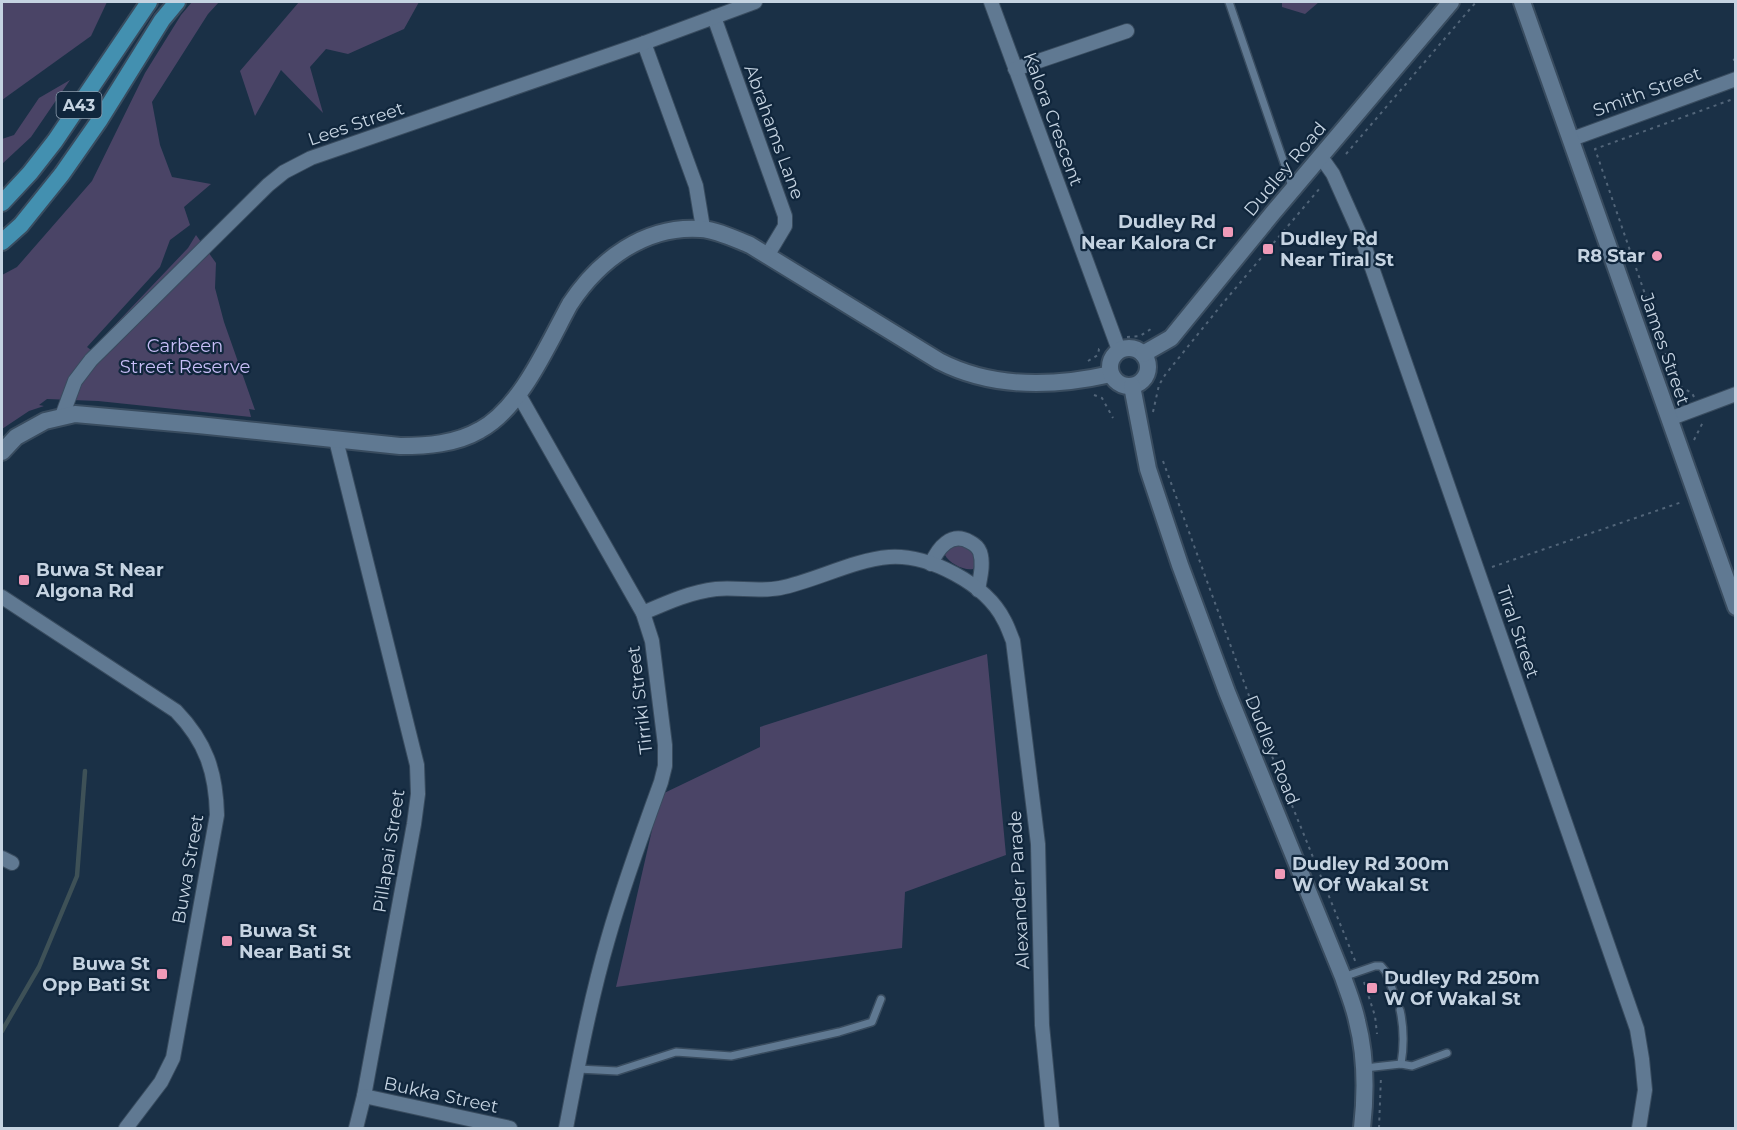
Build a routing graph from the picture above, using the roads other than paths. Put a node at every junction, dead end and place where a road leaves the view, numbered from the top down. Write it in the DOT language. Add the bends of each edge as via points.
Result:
graph roads {
  1 [pos="148,2"];
  2 [pos="177,2"];
  3 [pos="755,2"];
  4 [pos="992,2"];
  5 [pos="1229,2"];
  6 [pos="1451,2"];
  7 [pos="1522,2"];
  8 [pos="714,17"];
  9 [pos="1127,31"];
  10 [pos="644,44"];
  11 [pos="1015,69"];
  12 [pos="1736,79"];
  13 [pos="1572,139"];
  14 [pos="1321,157"];
  15 [pos="1293,189"];
  16 [pos="2,203"];
  17 [pos="703,228"];
  18 [pos="2,242"];
  19 [pos="767,256"];
  20 [pos="1116,345"];
  21 [pos="1143,354"];
  22 [pos="1111,374"];
  23 [pos="1132,386"];
  24 [pos="1736,394"];
  25 [pos="519,395"];
  26 [pos="62,417"];
  27 [pos="1669,419"];
  28 [pos="336,440"];
  29 [pos="2,452"];
  30 [pos="931,564"];
  31 [pos="978,590"];
  32 [pos="2,597"];
  33 [pos="1736,607"];
  34 [pos="643,614"];
  35 [pos="1343,977"];
  36 [pos="1393,991"];
  37 [pos="881,999"];
  38 [pos="1400,1010"];
  39 [pos="1447,1053"];
  40 [pos="1401,1064"];
  41 [pos="1372,1067"];
  42 [pos="578,1069"];
  43 [pos="364,1096"];
  44 [pos="126,1128"];
  45 [pos="356,1128"];
  46 [pos="510,1128"];
  47 [pos="566,1128"];
  48 [pos="1052,1128"];
  49 [pos="1362,1128"];
  50 [pos="1640,1128"];
  1 -- 16 [label="highway, A43" via="55,141"];
  2 -- 18 [label="highway, A43" via="62,174"];
  3 -- 8 [label="street, Lees Street"];
  4 -- 11 [label="street, Kalora Crescent"];
  5 -- 15 [label="lane"];
  6 -- 14 [label="street, Dudley Road"];
  7 -- 13 [label="street, James Street"];
  8 -- 10 [label="street, Lees Street"];
  8 -- 19 [label="street, Abrahams Lane" via="785,216 785,226"];
  9 -- 11 [label="street"];
  10 -- 17 [label="street" via="696,186"];
  10 -- 26 [label="street, Lees Street" via="311,158 284,172 91,360 75,381"];
  11 -- 20 [label="street, Kalora Crescent"];
  12 -- 13 [label="street, Smith Street"];
  13 -- 27 [label="street, James Street"];
  14 -- 15 [label="street, Dudley Road"];
  14 -- 50 [label="street, Tiral Street" via="1333,174 1362,239 1637,1029 1645,1090"];
  15 -- 21 [label="street, Dudley Road" via="1171,338"];
  17 -- 19 [label="street" via="750,245"];
  17 -- 25 [label="street" via="661,233 640,241 598,269 570,304"];
  19 -- 22 [label="street" via="939,361 968,374 1041,384"];
  20 -- 21 [label="street"];
  20 -- 22 [label="street"];
  21 -- 23 [label="street" via="1148,366 1146,376"];
  22 -- 23 [label="street" via="1120,384"];
  23 -- 35 [label="street, Dudley Road" via="1148,469 1180,565 1227,692"];
  24 -- 27 [label="street"];
  25 -- 28 [label="street" via="480,430 449,441 417,446"];
  25 -- 34 [label="street, Tirriki Street"];
  26 -- 28 [label="street" via="88,415"];
  26 -- 29 [label="street" via="45,421 16,437"];
  27 -- 33 [label="street, James Street"];
  28 -- 43 [label="street, Pillapai Street" via="417,765 414,824"];
  30 -- 31 [label="street, Alexander Parade"];
  30 -- 31 [label="street" via="942,545 955,538 968,540 981,556"];
  30 -- 34 [label="street, Alexander Parade" via="889,557 776,588 714,589 679,598"];
  31 -- 48 [label="street, Alexander Parade" via="1004,618 1013,641 1038,844 1042,1025"];
  32 -- 44 [label="street, Buwa Street" via="176,711 203,745 212,770 217,815 173,1058"];
  34 -- 42 [label="street, Tirriki Street" via="652,641 665,766 607,941"];
  35 -- 36 [label="lane" via="1381,966"];
  35 -- 41 [label="street, Dudley Road"];
  37 -- 42 [label="lane" via="872,1022 828,1034 731,1056 676,1052 617,1071"];
  38 -- 40 [label="lane"];
  39 -- 40 [label="lane" via="1412,1065"];
  40 -- 41 [label="lane"];
  41 -- 49 [label="street, Dudley Road"];
  42 -- 47 [label="street, Tirriki Street"];
  43 -- 45 [label="street, Pillapai Street"];
  43 -- 46 [label="street, Bukka Street"];
}
